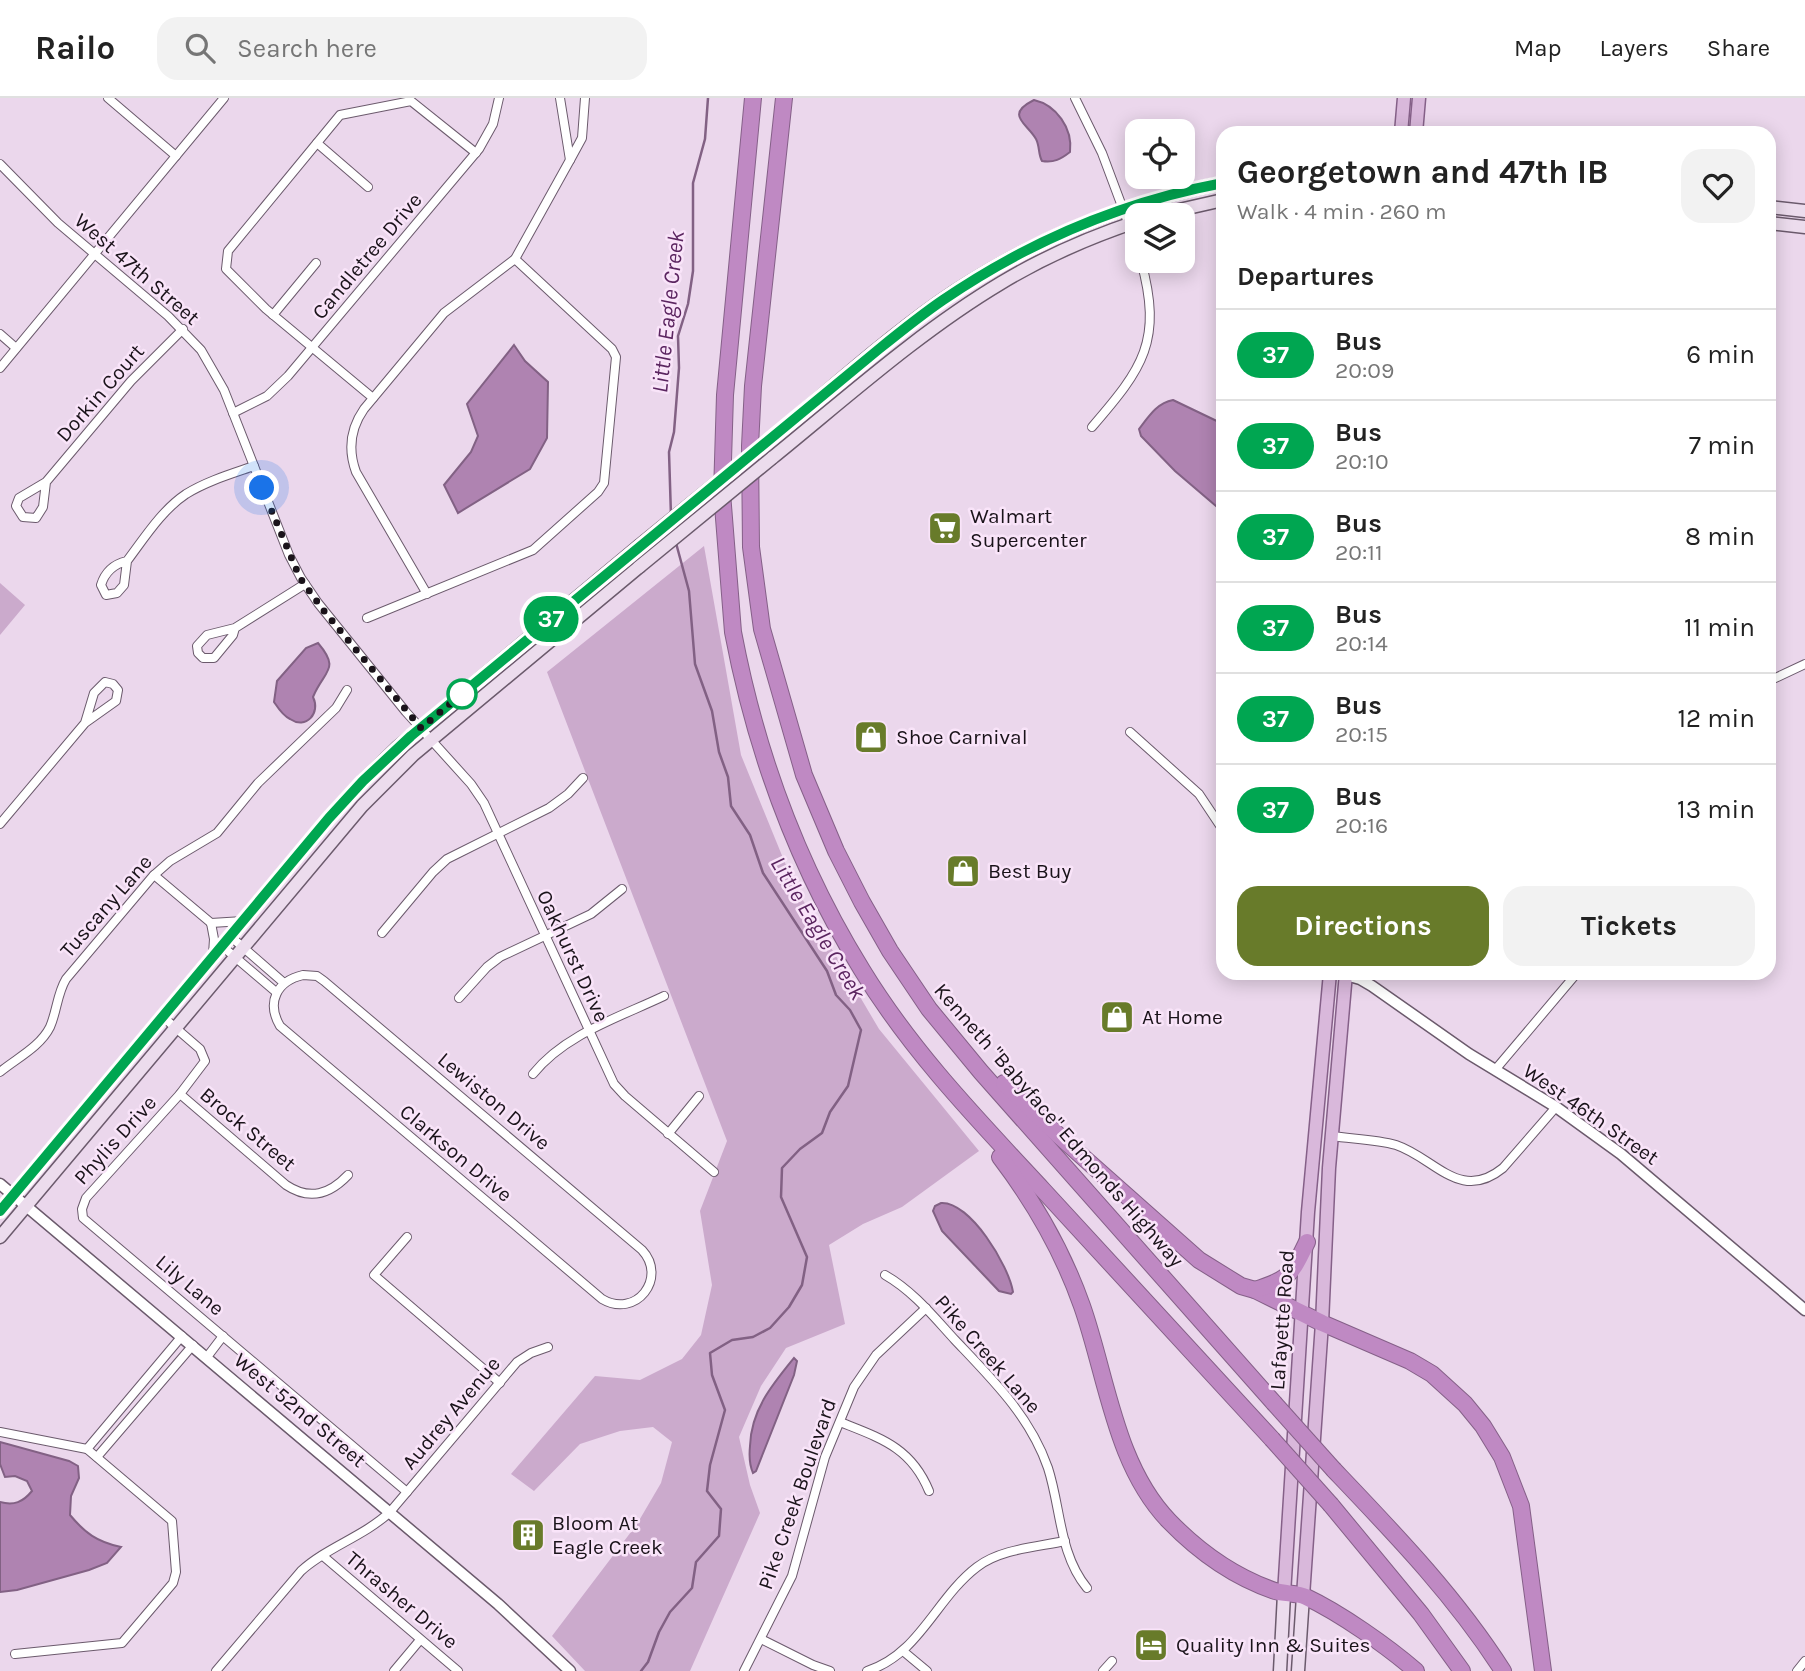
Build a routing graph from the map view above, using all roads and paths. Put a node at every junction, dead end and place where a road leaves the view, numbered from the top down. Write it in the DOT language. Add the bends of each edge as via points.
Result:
graph roads {
  1 [pos="108,98"];
  2 [pos="225,98"];
  3 [pos="499,98"];
  4 [pos="560,98"];
  5 [pos="585,98"];
  6 [pos="753,98"];
  7 [pos="784,98"];
  8 [pos="1074,98"];
  9 [pos="1404,98"];
  10 [pos="1419,98"];
  11 [pos="1402,126"];
  12 [pos="1417,126"];
  13 [pos="317,143"];
  14 [pos="476,153"];
  15 [pos="176,156"];
  16 [pos="570,160"];
  17 [pos="0,164"];
  18 [pos="1216,185"];
  19 [pos="368,187"];
  20 [pos="1216,202"];
  21 [pos="1195,206"];
  22 [pos="1776,208"];
  23 [pos="1123,209"];
  24 [pos="1805,211"];
  25 [pos="1125,212"];
  26 [pos="1776,224"];
  27 [pos="1125,226"];
  28 [pos="1805,227"];
  29 [pos="95,254"];
  30 [pos="515,259"];
  31 [pos="316,263"];
  32 [pos="1143,273"];
  33 [pos="273,315"];
  34 [pos="183,330"];
  35 [pos="0,334"];
  36 [pos="16,348"];
  37 [pos="312,348"];
  38 [pos="0,368"];
  39 [pos="373,398"];
  40 [pos="233,413"];
  41 [pos="1092,427"];
  42 [pos="254,466"];
  43 [pos="46,482"];
  44 [pos="127,561"];
  45 [pos="305,584"];
  46 [pos="427,594"];
  47 [pos="367,618"];
  48 [pos="235,628"];
  49 [pos="1805,664"];
  50 [pos="1776,678"];
  51 [pos="347,690"];
  52 [pos="85,723"];
  53 [pos="1130,732"];
  54 [pos="426,734"];
  55 [pos="583,778"];
  56 [pos="1216,820"];
  57 [pos="0,824"];
  58 [pos="498,834"];
  59 [pos="154,875"];
  60 [pos="622,889"];
  61 [pos="243,921"];
  62 [pos="211,923"];
  63 [pos="382,933"];
  64 [pos="545,936"];
  65 [pos="226,941"];
  66 [pos="884,942"];
  67 [pos="239,952"];
  68 [pos="213,957"];
  69 [pos="1329,980"];
  70 [pos="1344,980"];
  71 [pos="1359,980"];
  72 [pos="1571,980"];
  73 [pos="280,987"];
  74 [pos="664,996"];
  75 [pos="459,998"];
  76 [pos="163,1017"];
  77 [pos="175,1028"];
  78 [pos="589,1032"];
  79 [pos="1494,1070"];
  80 [pos="0,1072"];
  81 [pos="533,1074"];
  82 [pos="937,1074"];
  83 [pos="180,1094"];
  84 [pos="699,1096"];
  85 [pos="1556,1107"];
  86 [pos="668,1134"];
  87 [pos="1332,1136"];
  88 [pos="714,1172"];
  89 [pos="348,1175"];
  90 [pos="0,1184"];
  91 [pos="13,1196"];
  92 [pos="25,1206"];
  93 [pos="0,1211"];
  94 [pos="82,1212"];
  95 [pos="0,1237"];
  96 [pos="407,1237"];
  97 [pos="1307,1242"];
  98 [pos="885,1275"];
  99 [pos="1255,1290"];
  100 [pos="644,1294"];
  101 [pos="926,1308"];
  102 [pos="1805,1310"];
  103 [pos="1302,1313"];
  104 [pos="1322,1323"];
  105 [pos="182,1336"];
  106 [pos="223,1336"];
  107 [pos="193,1345"];
  108 [pos="548,1347"];
  109 [pos="206,1357"];
  110 [pos="500,1383"];
  111 [pos="840,1422"];
  112 [pos="0,1432"];
  113 [pos="87,1448"];
  114 [pos="97,1457"];
  115 [pos="929,1491"];
  116 [pos="407,1492"];
  117 [pos="390,1512"];
  118 [pos="1065,1541"];
  119 [pos="323,1556"];
  120 [pos="1087,1588"];
  121 [pos="1283,1594"];
  122 [pos="1303,1596"];
  123 [pos="761,1639"];
  124 [pos="420,1640"];
  125 [pos="903,1651"];
  126 [pos="15,1654"];
  127 [pos="1112,1661"];
  128 [pos="1805,1661"];
  129 [pos="216,1671"];
  130 [pos="394,1671"];
  131 [pos="458,1671"];
  132 [pos="570,1671"];
  133 [pos="744,1671"];
  134 [pos="830,1671"];
  135 [pos="867,1671"];
  136 [pos="927,1671"];
  137 [pos="1103,1671"];
  138 [pos="1280,1671"];
  139 [pos="1298,1671"];
  140 [pos="1416,1671"];
  141 [pos="1462,1671"];
  142 [pos="1503,1671"];
  143 [pos="1543,1671"];
  144 [pos="1797,1671"];
  1 -- 15 [label="street"];
  2 -- 15 [label="street"];
  3 -- 14 [label="street, Candletree Drive" via="493,124"];
  4 -- 16 [label="street"];
  5 -- 16 [label="street" via="582,137"];
  6 -- 82 [label="highway" via="725,395 723,481 737,654 764,760 808,873 861,970"];
  7 -- 66 [label="highway, Kenneth \"Babyface\" Edmonds Highway" via="753,386 751,547 762,629 804,775 836,851"];
  8 -- 23 [label="street"];
  9 -- 11 [label="main road"];
  10 -- 12 [label="main road"];
  13 -- 14 [label="street" via="340,115 410,101"];
  13 -- 19 [label="street"];
  13 -- 33 [label="street" via="228,251 226,269"];
  14 -- 37 [label="street, Candletree Drive"];
  15 -- 29 [label="street"];
  16 -- 30 [label="street"];
  17 -- 29 [label="street, West 47th Street" via="39,206"];
  18 -- 23 [label="main road"];
  20 -- 21 [label="main road"];
  22 -- 24 [label="main road"];
  23 -- 25 [label="street"];
  23 -- 54 [label="main road, bridge" via="1040,244 942,300 639,547"];
  26 -- 28 [label="main road"];
  27 -- 54 [label="main road, bridge" via="1044,259 924,335"];
  29 -- 34 [label="street, West 47th Street"];
  29 -- 36 [label="street"];
  30 -- 39 [label="street" via="444,313"];
  30 -- 46 [label="street" via="616,357 604,483 536,548"];
  31 -- 33 [label="street"];
  32 -- 41 [label="street" via="1149,304 1145,349 1128,386"];
  33 -- 37 [label="street"];
  34 -- 40 [label="street, West 47th Street" via="213,367"];
  34 -- 43 [label="street, Dorkin Court" via="131,381"];
  35 -- 36 [label="street"];
  36 -- 38 [label="street"];
  37 -- 39 [label="street"];
  37 -- 40 [label="street, Candletree Drive" via="273,391"];
  39 -- 46 [label="street" via="354,428 352,461"];
  40 -- 42 [label="street, West 47th Street"];
  42 -- 44 [label="street" via="181,498"];
  42 -- 45 [label="street, West 47th Street"];
  43 -- 43 [label="street, Dorkin Court" via="19,498 16,506 23,517 36,518 42,512"];
  45 -- 48 [label="street"];
  45 -- 54 [label="street, West 47th Street"];
  46 -- 47 [label="street"];
  48 -- 48 [label="street" via="202,638 198,653 214,658"];
  49 -- 50 [label="street"];
  51 -- 59 [label="street, Tuscany Lane" via="333,712 258,783 217,833"];
  52 -- 52 [label="street" via="116,701 118,690 113,684 104,682 97,688"];
  52 -- 57 [label="street"];
  53 -- 56 [label="street" via="1199,794"];
  54 -- 58 [label="street, Oakhurst Drive" via="478,794"];
  54 -- 61 [label="main road" via="387,758 349,795"];
  54 -- 67 [label="main road"];
  55 -- 58 [label="street" via="556,804"];
  58 -- 63 [label="street" via="440,864"];
  58 -- 64 [label="street, Oakhurst Drive"];
  59 -- 62 [label="street"];
  59 -- 80 [label="street, Tuscany Lane" via="66,979 43,1038"];
  60 -- 64 [label="street" via="594,912"];
  61 -- 62 [label="street"];
  61 -- 65 [label="main road"];
  62 -- 68 [label="street"];
  64 -- 75 [label="street" via="500,957"];
  64 -- 78 [label="street, Oakhurst Drive"];
  65 -- 67 [label="street"];
  65 -- 67 [label="street"];
  65 -- 68 [label="main road"];
  66 -- 99 [label="highway" via="964,1042 1040,1118 1199,1260"];
  66 -- 142 [label="highway, Kenneth \"Babyface\" Edmonds Highway, bridge" via="956,1043 1334,1470 1430,1571"];
  67 -- 73 [label="street"];
  67 -- 73 [label="street"];
  67 -- 77 [label="main road"];
  68 -- 76 [label="main road"];
  69 -- 97 [label="main road, Lafayette Road"];
  70 -- 87 [label="main road, Lafayette Road"];
  71 -- 79 [label="street, West 46th Street"];
  72 -- 79 [label="street"];
  73 -- 100 [label="street, Clarkson Drive" via="273,1009 280,1026 600,1298 624,1305"];
  73 -- 100 [label="street, Lewiston Drive" via="303,975 321,978 642,1250 652,1272"];
  74 -- 78 [label="street"];
  76 -- 77 [label="street, Brock Street"];
  76 -- 91 [label="main road"];
  77 -- 83 [label="street, Brock Street" via="205,1058"];
  77 -- 92 [label="main road"];
  78 -- 81 [label="street" via="558,1049"];
  78 -- 86 [label="street, Oakhurst Drive" via="620,1091"];
  79 -- 85 [label="street, West 46th Street"];
  82 -- 121 [label="highway" via="1009,1168 1052,1237 1082,1307 1124,1446 1149,1495 1181,1533 1223,1567"];
  82 -- 141 [label="highway, bridge" via="1272,1438 1421,1614"];
  83 -- 89 [label="street, Brock Street" via="300,1193 329,1191"];
  83 -- 94 [label="street, Phylis Drive" via="86,1198"];
  84 -- 86 [label="street"];
  85 -- 87 [label="street" via="1503,1168 1479,1181 1450,1176 1394,1144"];
  85 -- 102 [label="street, West 46th Street" via="1621,1154"];
  86 -- 88 [label="street, Oakhurst Drive"];
  87 -- 104 [label="main road, Lafayette Road"];
  90 -- 91 [label="street, West 52nd Street"];
  91 -- 92 [label="street, West 52nd Street"];
  91 -- 93 [label="main road"];
  92 -- 95 [label="main road"];
  92 -- 105 [label="street, West 52nd Street"];
  94 -- 106 [label="street, Lily Lane" via="83,1219"];
  96 -- 110 [label="street" via="374,1275"];
  97 -- 99 [label="highway" via="1285,1278"];
  97 -- 103 [label="main road, Lafayette Road"];
  98 -- 101 [label="street, Pike Creek Lane"];
  99 -- 103 [label="highway"];
  101 -- 111 [label="street, Pike Creek Boulevard" via="866,1368"];
  101 -- 118 [label="street, Pike Creek Lane" via="1028,1424 1047,1464"];
  103 -- 104 [label="highway"];
  103 -- 121 [label="main road, Lafayette Road"];
  104 -- 122 [label="main road, Lafayette Road"];
  104 -- 143 [label="highway" via="1416,1364 1457,1395 1483,1426 1502,1457 1521,1506"];
  105 -- 107 [label="street, West 52nd Street"];
  105 -- 113 [label="street"];
  106 -- 109 [label="street"];
  106 -- 116 [label="street, Lily Lane"];
  107 -- 109 [label="street, West 52nd Street"];
  107 -- 114 [label="street"];
  108 -- 110 [label="street, Audrey Avenue" via="524,1357"];
  109 -- 117 [label="street, West 52nd Street"];
  110 -- 116 [label="street, Audrey Avenue"];
  111 -- 115 [label="street" via="898,1448 916,1466"];
  111 -- 123 [label="street, Pike Creek Boulevard" via="820,1474 796,1566"];
  112 -- 113 [label="street"];
  113 -- 114 [label="street"];
  114 -- 126 [label="street" via="172,1521 176,1577 121,1643"];
  116 -- 117 [label="street, Audrey Avenue"];
  117 -- 119 [label="street, Audrey Avenue"];
  117 -- 132 [label="street, West 52nd Street"];
  118 -- 120 [label="street, Pike Creek Lane" via="1072,1565"];
  118 -- 125 [label="street" via="1000,1555 978,1566"];
  119 -- 124 [label="street, Thrasher Drive"];
  119 -- 129 [label="street, Audrey Avenue" via="300,1571"];
  121 -- 122 [label="highway"];
  121 -- 138 [label="main road, Lafayette Road"];
  122 -- 139 [label="main road, Lafayette Road"];
  122 -- 140 [label="highway" via="1378,1641"];
  123 -- 133 [label="street, Pike Creek Boulevard"];
  123 -- 134 [label="street"];
  124 -- 130 [label="street"];
  124 -- 131 [label="street, Thrasher Drive"];
  125 -- 135 [label="street"];
  125 -- 136 [label="street"];
  127 -- 137 [label="street"];
  128 -- 144 [label="street"];
}
